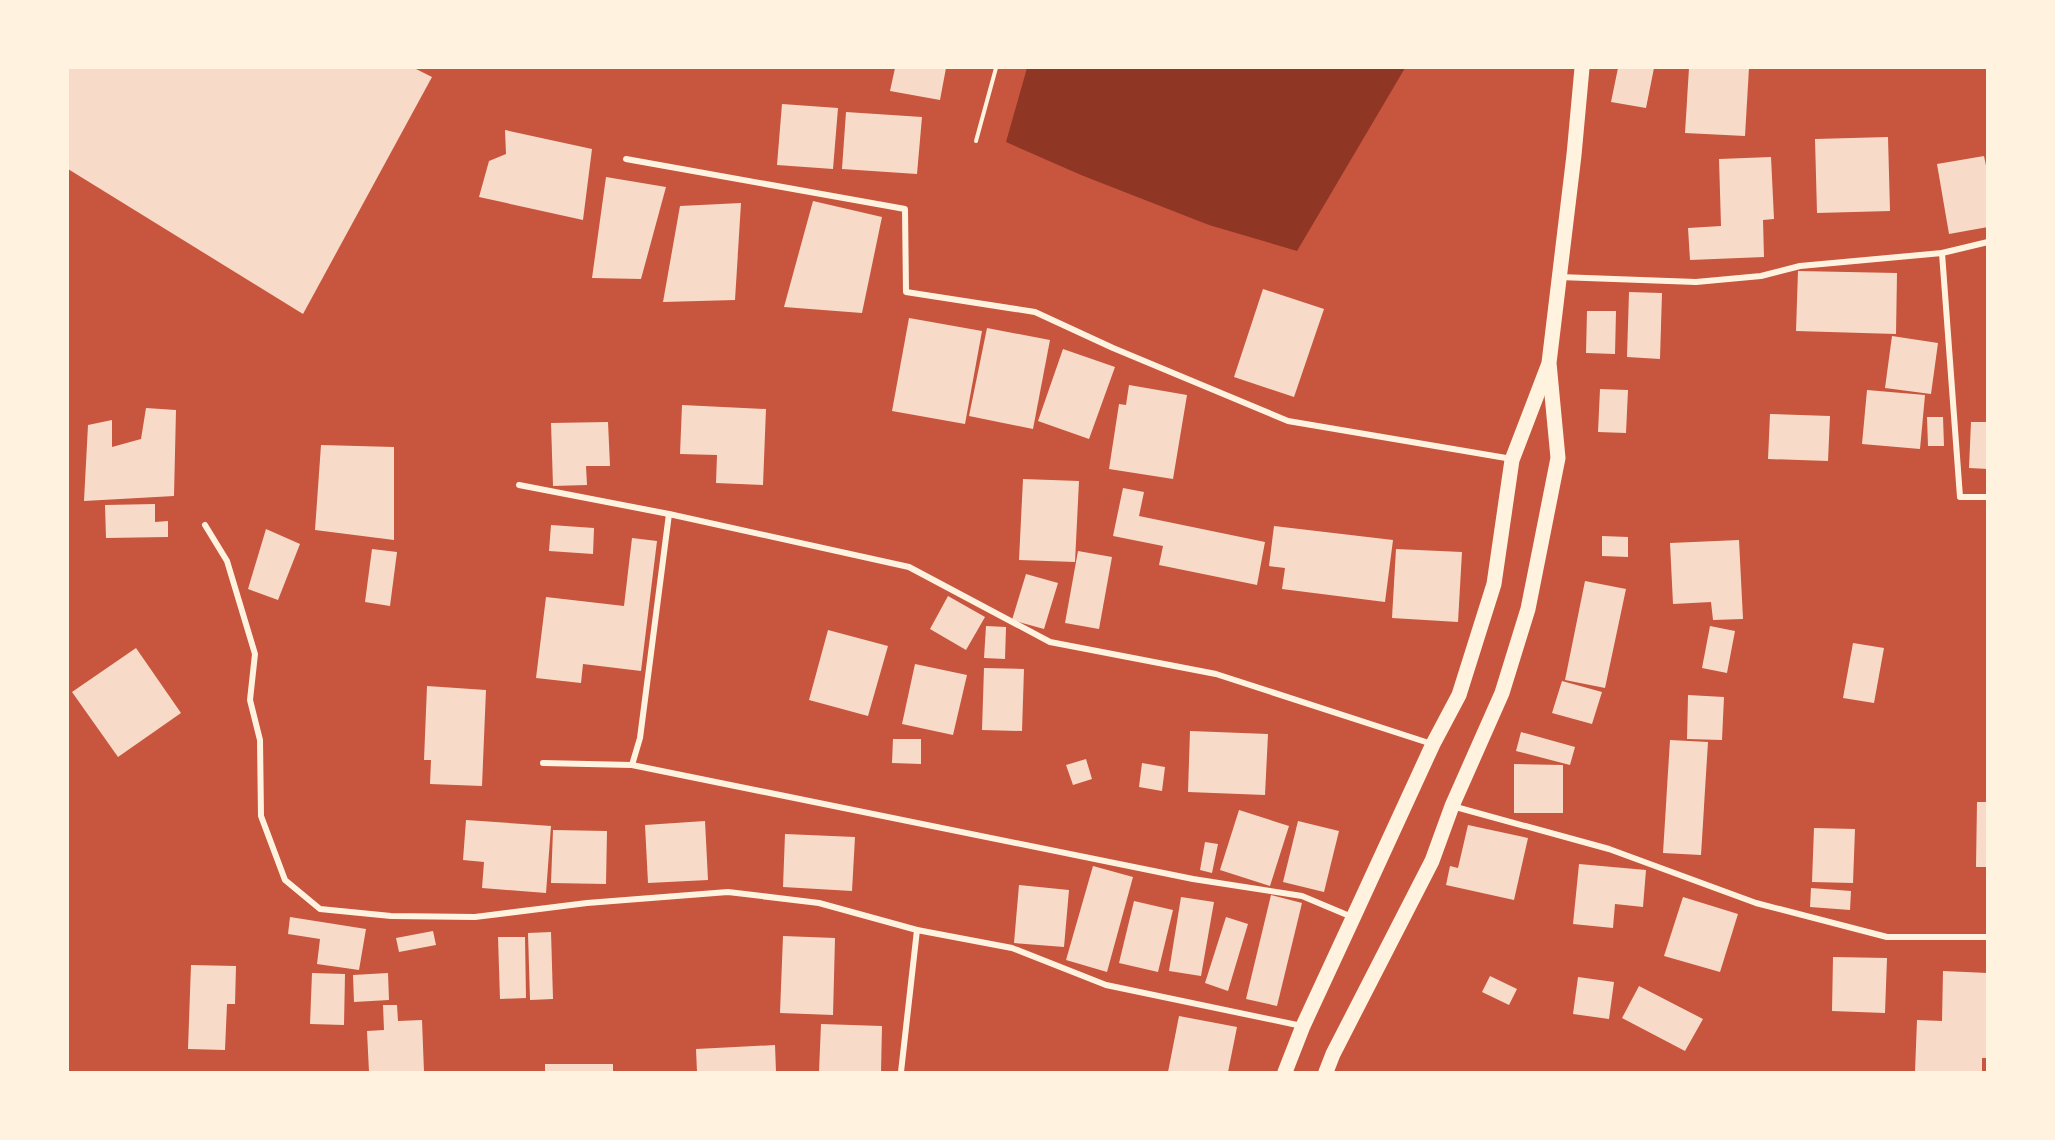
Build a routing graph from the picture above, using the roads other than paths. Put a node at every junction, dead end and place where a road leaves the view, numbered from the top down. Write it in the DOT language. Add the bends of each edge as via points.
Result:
graph roads {
  1 [pos="1582,68"];
  2 [pos="626,159"];
  3 [pos="1988,242"];
  4 [pos="1942,253"];
  5 [pos="1558,277"];
  6 [pos="1549,363"];
  7 [pos="1512,460"];
  8 [pos="519,485"];
  9 [pos="1988,497"];
  10 [pos="669,514"];
  11 [pos="204,525"];
  12 [pos="1433,744"];
  13 [pos="543,763"];
  14 [pos="633,765"];
  15 [pos="1452,806"];
  16 [pos="1353,918"];
  17 [pos="917,930"];
  18 [pos="1988,937"];
  19 [pos="1303,1026"];
  20 [pos="901,1072"];
  21 [pos="1285,1072"];
  22 [pos="1326,1072"];
  1 -- 5 [label="main road"];
  2 -- 7 [label="street" via="905,209 906,292 1035,312 1288,421"];
  3 -- 4 [label="street"];
  4 -- 5 [label="street" via="1800,266 1761,276 1696,282"];
  4 -- 9 [label="street" via="1960,497"];
  5 -- 6 [label="main road"];
  6 -- 7 [label="main road"];
  6 -- 15 [label="main road" via="1558,458 1528,609 1502,693"];
  7 -- 12 [label="main road" via="1494,584 1460,695"];
  8 -- 10 [label="street"];
  10 -- 12 [label="street" via="909,567 1050,642 1216,674"];
  10 -- 14 [label="street" via="640,738"];
  11 -- 17 [label="street" via="227,561 255,654 250,700 260,740 261,816 285,880 320,909 392,916 475,917 728,892 819,903"];
  12 -- 16 [label="main road"];
  13 -- 14 [label="street"];
  14 -- 16 [label="street" via="1193,879 1302,896"];
  15 -- 18 [label="street" via="1609,849 1756,903 1887,937"];
  15 -- 22 [label="main road" via="1432,861"];
  16 -- 19 [label="main road"];
  17 -- 19 [label="street" via="1012,948 1106,984"];
  17 -- 20 [label="street"];
  19 -- 21 [label="main road"];
}
